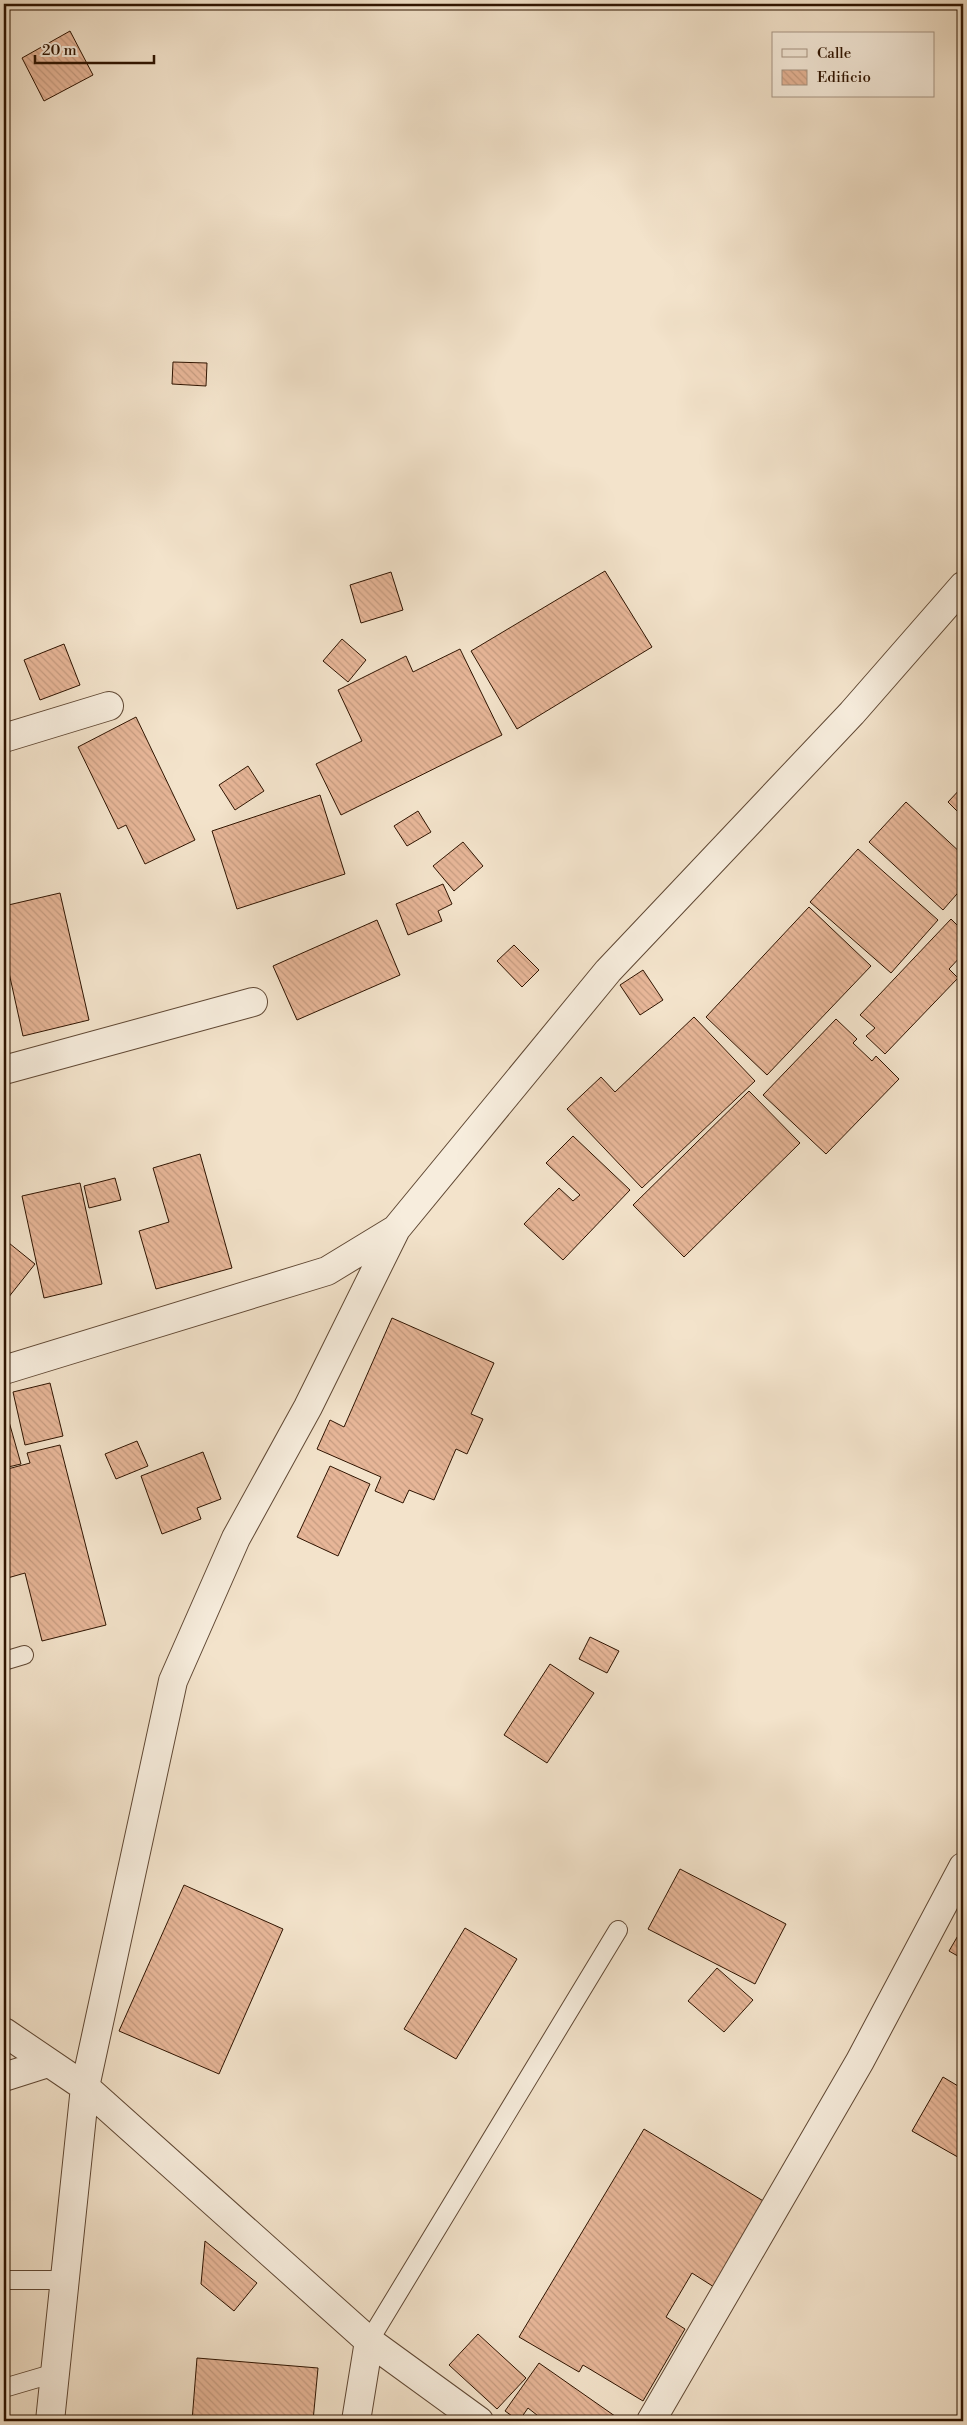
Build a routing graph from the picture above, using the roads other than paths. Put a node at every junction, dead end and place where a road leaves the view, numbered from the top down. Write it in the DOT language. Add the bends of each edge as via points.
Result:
graph roads {
  1 [pos="963,586"];
  2 [pos="109,706"];
  3 [pos="4,738"];
  4 [pos="253,1002"];
  5 [pos="4,1070"];
  6 [pos="396,1229"];
  7 [pos="4,1370"];
  8 [pos="24,1655"];
  9 [pos="4,1661"];
  10 [pos="963,1867"];
  11 [pos="618,1930"];
  12 [pos="4,2032"];
  13 [pos="48,2063"];
  14 [pos="4,2077"];
  15 [pos="85,2088"];
  16 [pos="4,2280"];
  17 [pos="65,2280"];
  18 [pos="369,2341"];
  19 [pos="55,2374"];
  20 [pos="4,2388"];
  21 [pos="50,2421"];
  22 [pos="356,2421"];
  23 [pos="479,2421"];
  24 [pos="651,2421"];
  1 -- 6 [label="street" via="852,713 608,971"];
  2 -- 3 [label="street"];
  4 -- 5 [label="street"];
  6 -- 7 [label="street" via="327,1271"];
  6 -- 15 [label="street" via="308,1407 236,1538 172,1681"];
  8 -- 9 [label="lane"];
  10 -- 24 [label="street" via="860,2061"];
  11 -- 18 [label="lane"];
  12 -- 13 [label="street"];
  13 -- 14 [label="street"];
  13 -- 15 [label="street"];
  15 -- 17 [label="street"];
  15 -- 18 [label="street"];
  16 -- 17 [label="lane"];
  17 -- 19 [label="street"];
  18 -- 22 [label="street"];
  18 -- 23 [label="street"];
  19 -- 20 [label="lane"];
  19 -- 21 [label="street"];
}
